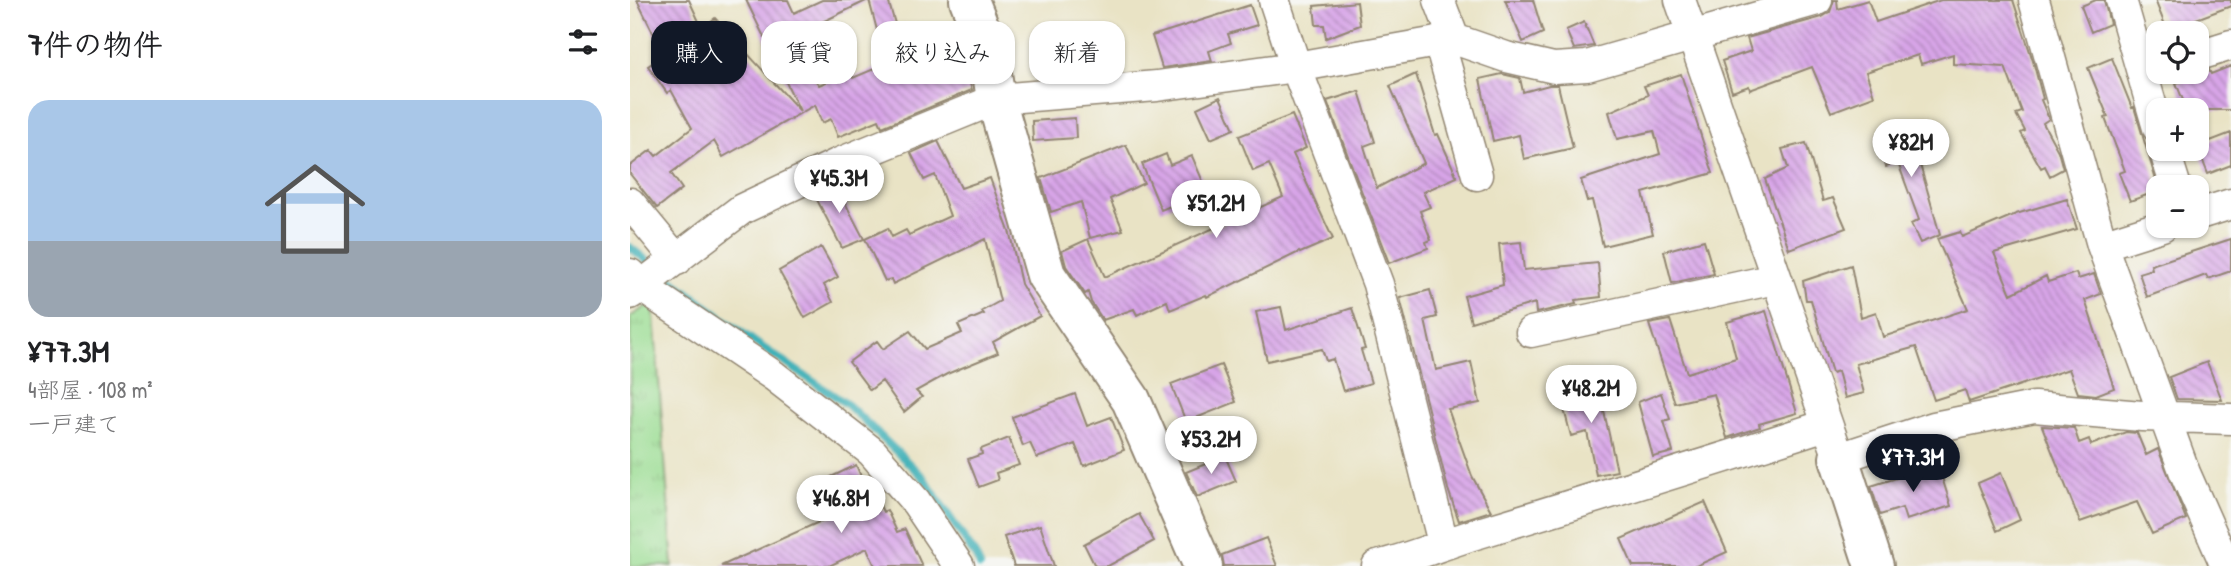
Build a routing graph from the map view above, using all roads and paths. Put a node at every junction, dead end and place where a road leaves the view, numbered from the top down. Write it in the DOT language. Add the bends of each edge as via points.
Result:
graph roads {
  1 [pos="969,0"];
  2 [pos="1274,0"];
  3 [pos="1438,0"];
  4 [pos="1680,0"];
  5 [pos="1817,0"];
  6 [pos="2034,0"];
  7 [pos="2121,0"];
  8 [pos="1693,37"];
  9 [pos="1447,40"];
  10 [pos="2231,44"];
  11 [pos="2209,52"];
  12 [pos="2146,62"];
  13 [pos="1296,67"];
  14 [pos="996,99"];
  15 [pos="1477,174"];
  16 [pos="630,203"];
  17 [pos="2231,204"];
  18 [pos="2209,211"];
  19 [pos="2146,231"];
  20 [pos="2102,246"];
  21 [pos="677,260"];
  22 [pos="1775,279"];
  23 [pos="634,285"];
  24 [pos="1531,332"];
  25 [pos="2164,416"];
  26 [pos="2231,419"];
  27 [pos="1833,441"];
  28 [pos="1443,543"];
  29 [pos="1390,565"];
  30 [pos="959,566"];
  31 [pos="1203,566"];
  32 [pos="1874,566"];
  33 [pos="2226,566"];
  1 -- 14 [label="street" via="988,48"];
  2 -- 13 [label="street"];
  3 -- 9 [label="street"];
  4 -- 8 [label="street"];
  5 -- 8 [label="street"];
  6 -- 20 [label="street"];
  7 -- 12 [label="street"];
  8 -- 9 [label="street" via="1587,66 1554,68"];
  8 -- 22 [label="street"];
  9 -- 13 [label="street"];
  9 -- 15 [label="street"];
  10 -- 11 [label="street"];
  13 -- 14 [label="street" via="1106,92"];
  13 -- 28 [label="street" via="1378,285"];
  14 -- 21 [label="street" via="837,164 742,209"];
  14 -- 31 [label="street" via="1046,275 1131,400"];
  16 -- 21 [label="street"];
  17 -- 18 [label="street"];
  19 -- 20 [label="street"];
  20 -- 25 [label="street"];
  21 -- 23 [label="street"];
  22 -- 24 [label="street"];
  22 -- 27 [label="street"];
  23 -- 30 [label="street" via="774,376 872,452 916,502"];
  25 -- 26 [label="street"];
  25 -- 27 [label="street" via="2034,407"];
  25 -- 33 [label="street"];
  27 -- 28 [label="street" via="1596,498"];
  27 -- 32 [label="street"];
  28 -- 29 [label="street"];
}
